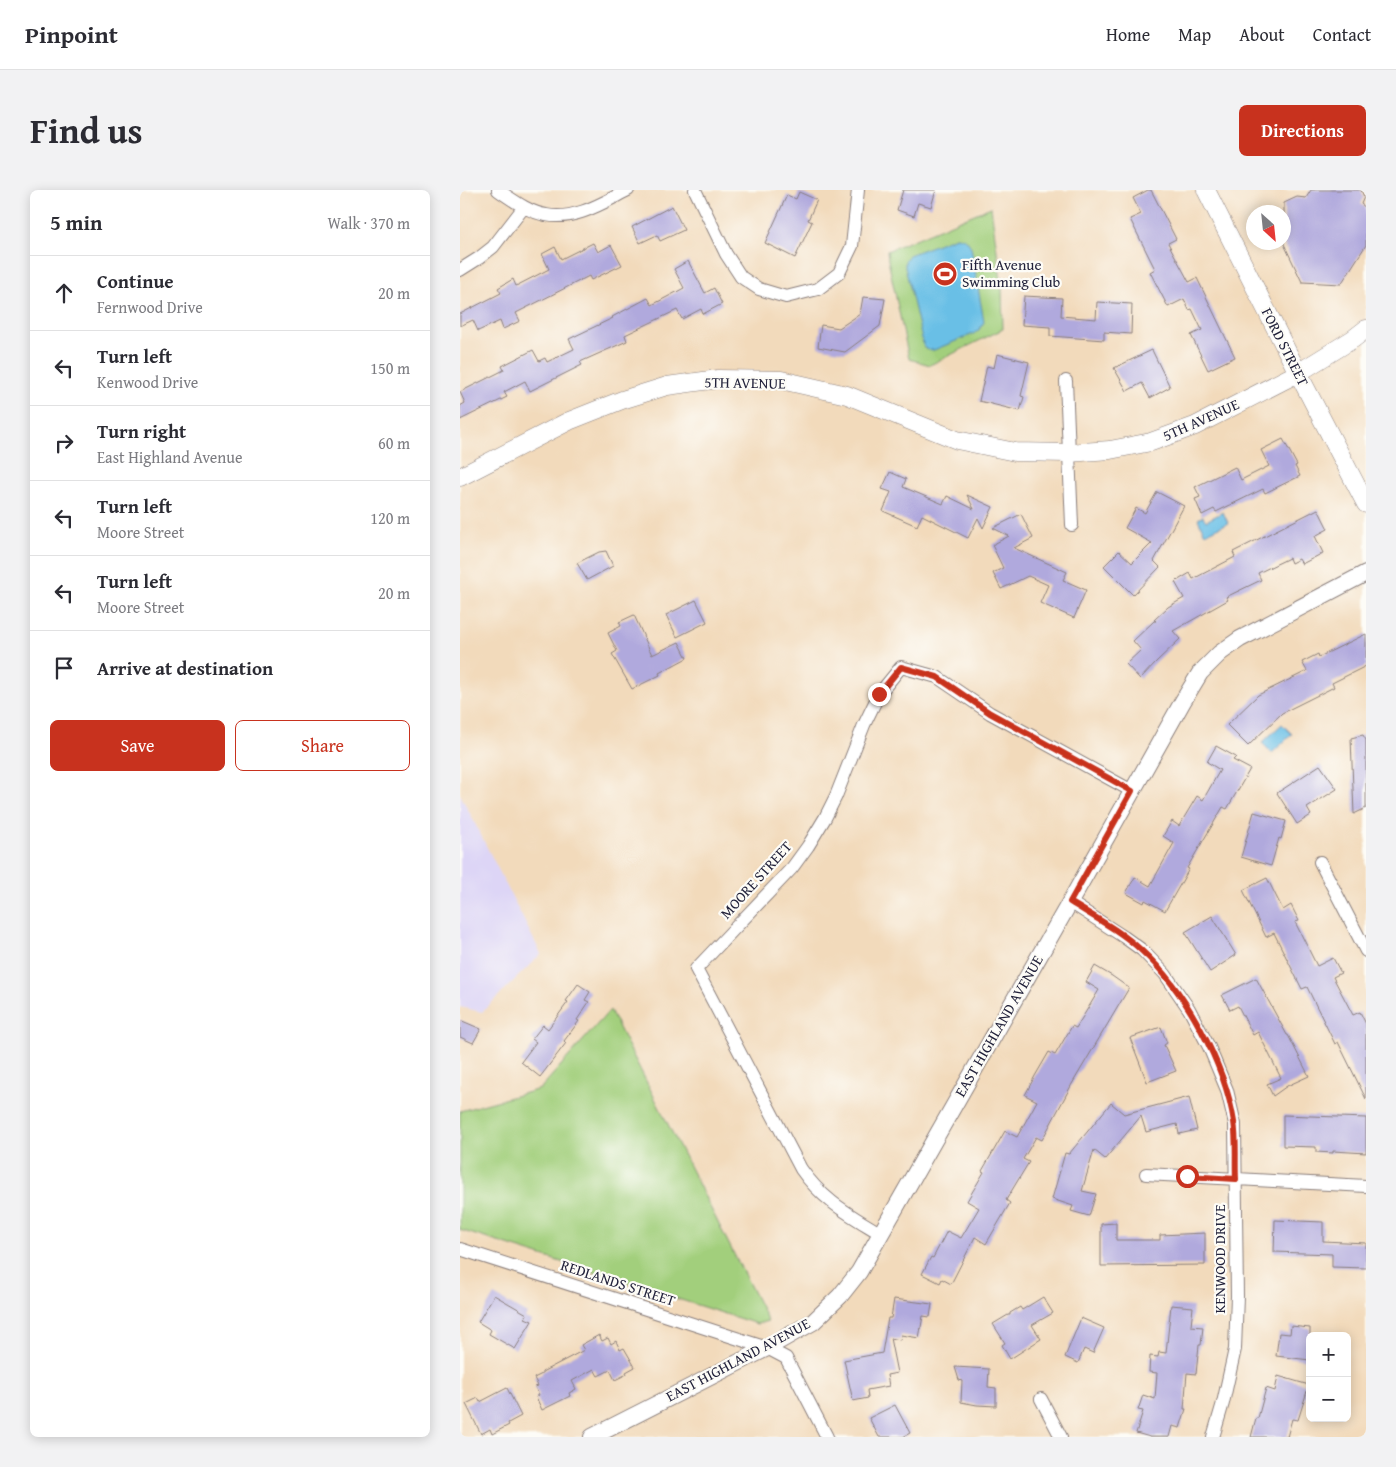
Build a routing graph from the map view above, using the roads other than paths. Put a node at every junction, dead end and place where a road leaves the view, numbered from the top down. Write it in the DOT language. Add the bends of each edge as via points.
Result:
graph roads {
  1 [pos="498,190"];
  2 [pos="628,190"];
  3 [pos="695,190"];
  4 [pos="858,190"];
  5 [pos="1206,190"];
  6 [pos="524,207"];
  7 [pos="460,270"];
  8 [pos="1366,329"];
  9 [pos="1298,374"];
  10 [pos="1066,381"];
  11 [pos="1068,453"];
  12 [pos="460,477"];
  13 [pos="1366,504"];
  14 [pos="1072,525"];
  15 [pos="1366,573"];
  16 [pos="1132,791"];
  17 [pos="1320,862"];
  18 [pos="1070,902"];
  19 [pos="1366,951"];
  20 [pos="1146,1174"];
  21 [pos="1236,1179"];
  22 [pos="1366,1186"];
  23 [pos="881,1234"];
  24 [pos="460,1249"];
  25 [pos="767,1348"];
  26 [pos="1041,1398"];
  27 [pos="592,1437"];
  28 [pos="827,1437"];
  29 [pos="1061,1437"];
  30 [pos="1213,1437"];
  1 -- 6 [label="street"];
  2 -- 6 [label="street" via="587,210 567,215 547,216"];
  3 -- 4 [label="street" via="726,254 741,277 759,289 786,297 818,289 839,273 852,246"];
  5 -- 9 [label="main road, FORD STREET"];
  6 -- 7 [label="street" via="493,247"];
  8 -- 9 [label="main road"];
  9 -- 11 [label="main road, 5TH AVENUE" via="1195,426 1151,442 1110,450"];
  9 -- 13 [label="main road, FORD STREET"];
  10 -- 11 [label="street"];
  11 -- 12 [label="main road, 5TH AVENUE" via="1015,452 957,440 847,395 780,380 718,379 667,386 622,400 569,421"];
  11 -- 14 [label="street"];
  15 -- 16 [label="street, EAST HIGHLAND AVENUE" via="1240,638 1220,653 1191,687"];
  16 -- 18 [label="street, EAST HIGHLAND AVENUE"];
  16 -- 23 [label="street, MOORE STREET" via="990,713 937,677 901,667 879,694 826,818 808,846 792,868 696,969 808,1180 828,1200"];
  17 -- 19 [label="street"];
  18 -- 21 [label="street, KENWOOD DRIVE" via="1142,950 1189,1009 1227,1090 1235,1124"];
  18 -- 23 [label="street, EAST HIGHLAND AVENUE"];
  20 -- 21 [label="street"];
  21 -- 22 [label="street"];
  21 -- 30 [label="street, KENWOOD DRIVE" via="1235,1349"];
  23 -- 25 [label="street, EAST HIGHLAND AVENUE" via="859,1272 840,1296 813,1322"];
  24 -- 25 [label="street, REDLANDS STREET"];
  25 -- 27 [label="street, EAST HIGHLAND AVENUE"];
  25 -- 28 [label="street, REDLANDS STREET" via="786,1358"];
  26 -- 29 [label="street"];
}
